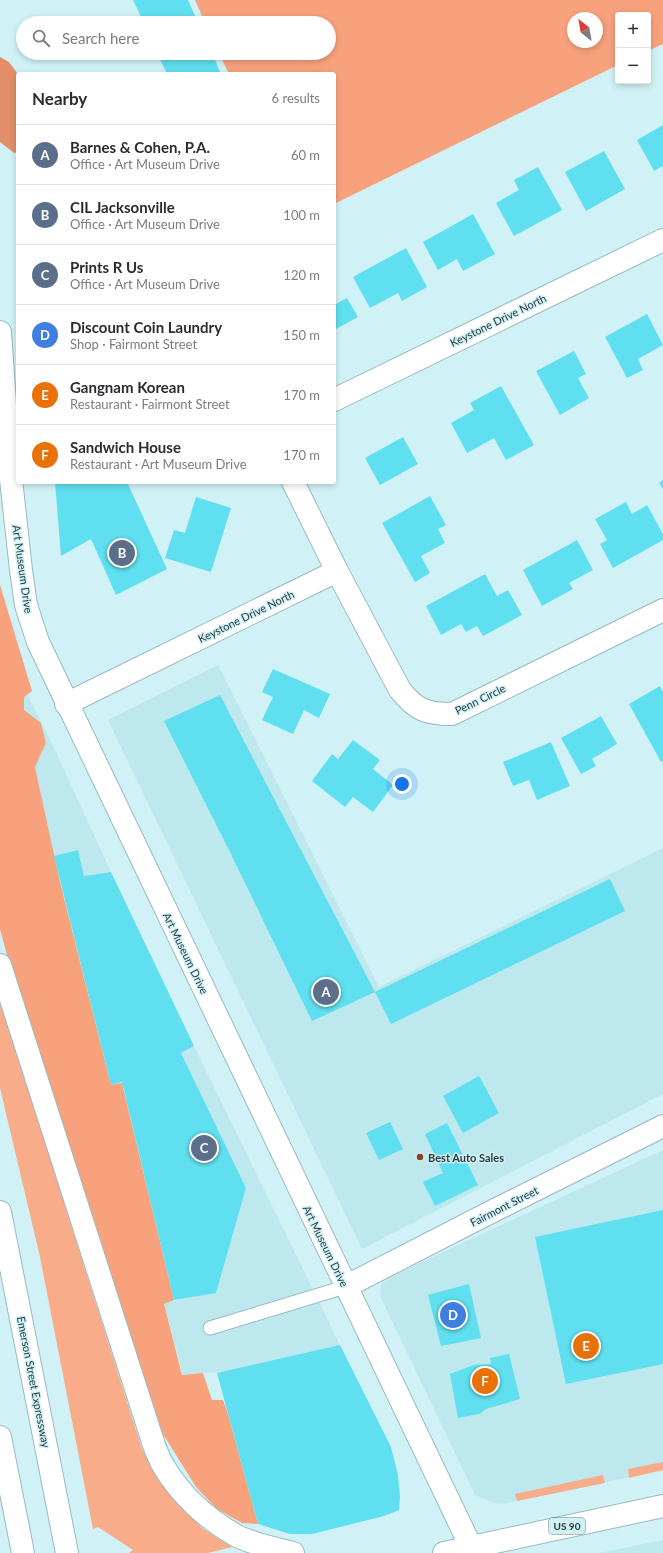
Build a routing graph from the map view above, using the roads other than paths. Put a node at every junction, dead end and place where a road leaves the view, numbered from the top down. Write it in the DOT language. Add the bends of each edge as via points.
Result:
graph roads {
  1 [pos="663,240"];
  2 [pos="0,332"];
  3 [pos="336,399"];
  4 [pos="295,484"];
  5 [pos="337,570"];
  6 [pos="663,610"];
  7 [pos="66,704"];
  8 [pos="0,965"];
  9 [pos="663,1126"];
  10 [pos="0,1212"];
  11 [pos="345,1287"];
  12 [pos="210,1328"];
  13 [pos="0,1437"];
  14 [pos="663,1506"];
  15 [pos="66,1550"];
  16 [pos="472,1550"];
  17 [pos="23,1553"];
  18 [pos="293,1553"];
  19 [pos="444,1553"];
  1 -- 3 [label="main road, Keystone Drive North"];
  2 -- 7 [label="main road, Art Museum Drive" via="10,461 26,605 38,642"];
  4 -- 5 [label="main road"];
  5 -- 6 [label="main road, Penn Circle" via="400,690 410,702 422,710 438,714 452,714"];
  5 -- 7 [label="main road, Keystone Drive North"];
  7 -- 11 [label="main road, Art Museum Drive"];
  8 -- 18 [label="main road" via="154,1445 164,1467 178,1488 196,1506 235,1535"];
  9 -- 11 [label="main road, Fairmont Street"];
  10 -- 15 [label="main road, Emerson Street Expressway"];
  11 -- 12 [label="lane"];
  11 -- 16 [label="main road, Art Museum Drive"];
  13 -- 17 [label="main road"];
  14 -- 16 [label="main road, US 90"];
  16 -- 19 [label="main road, US 90"];
}
